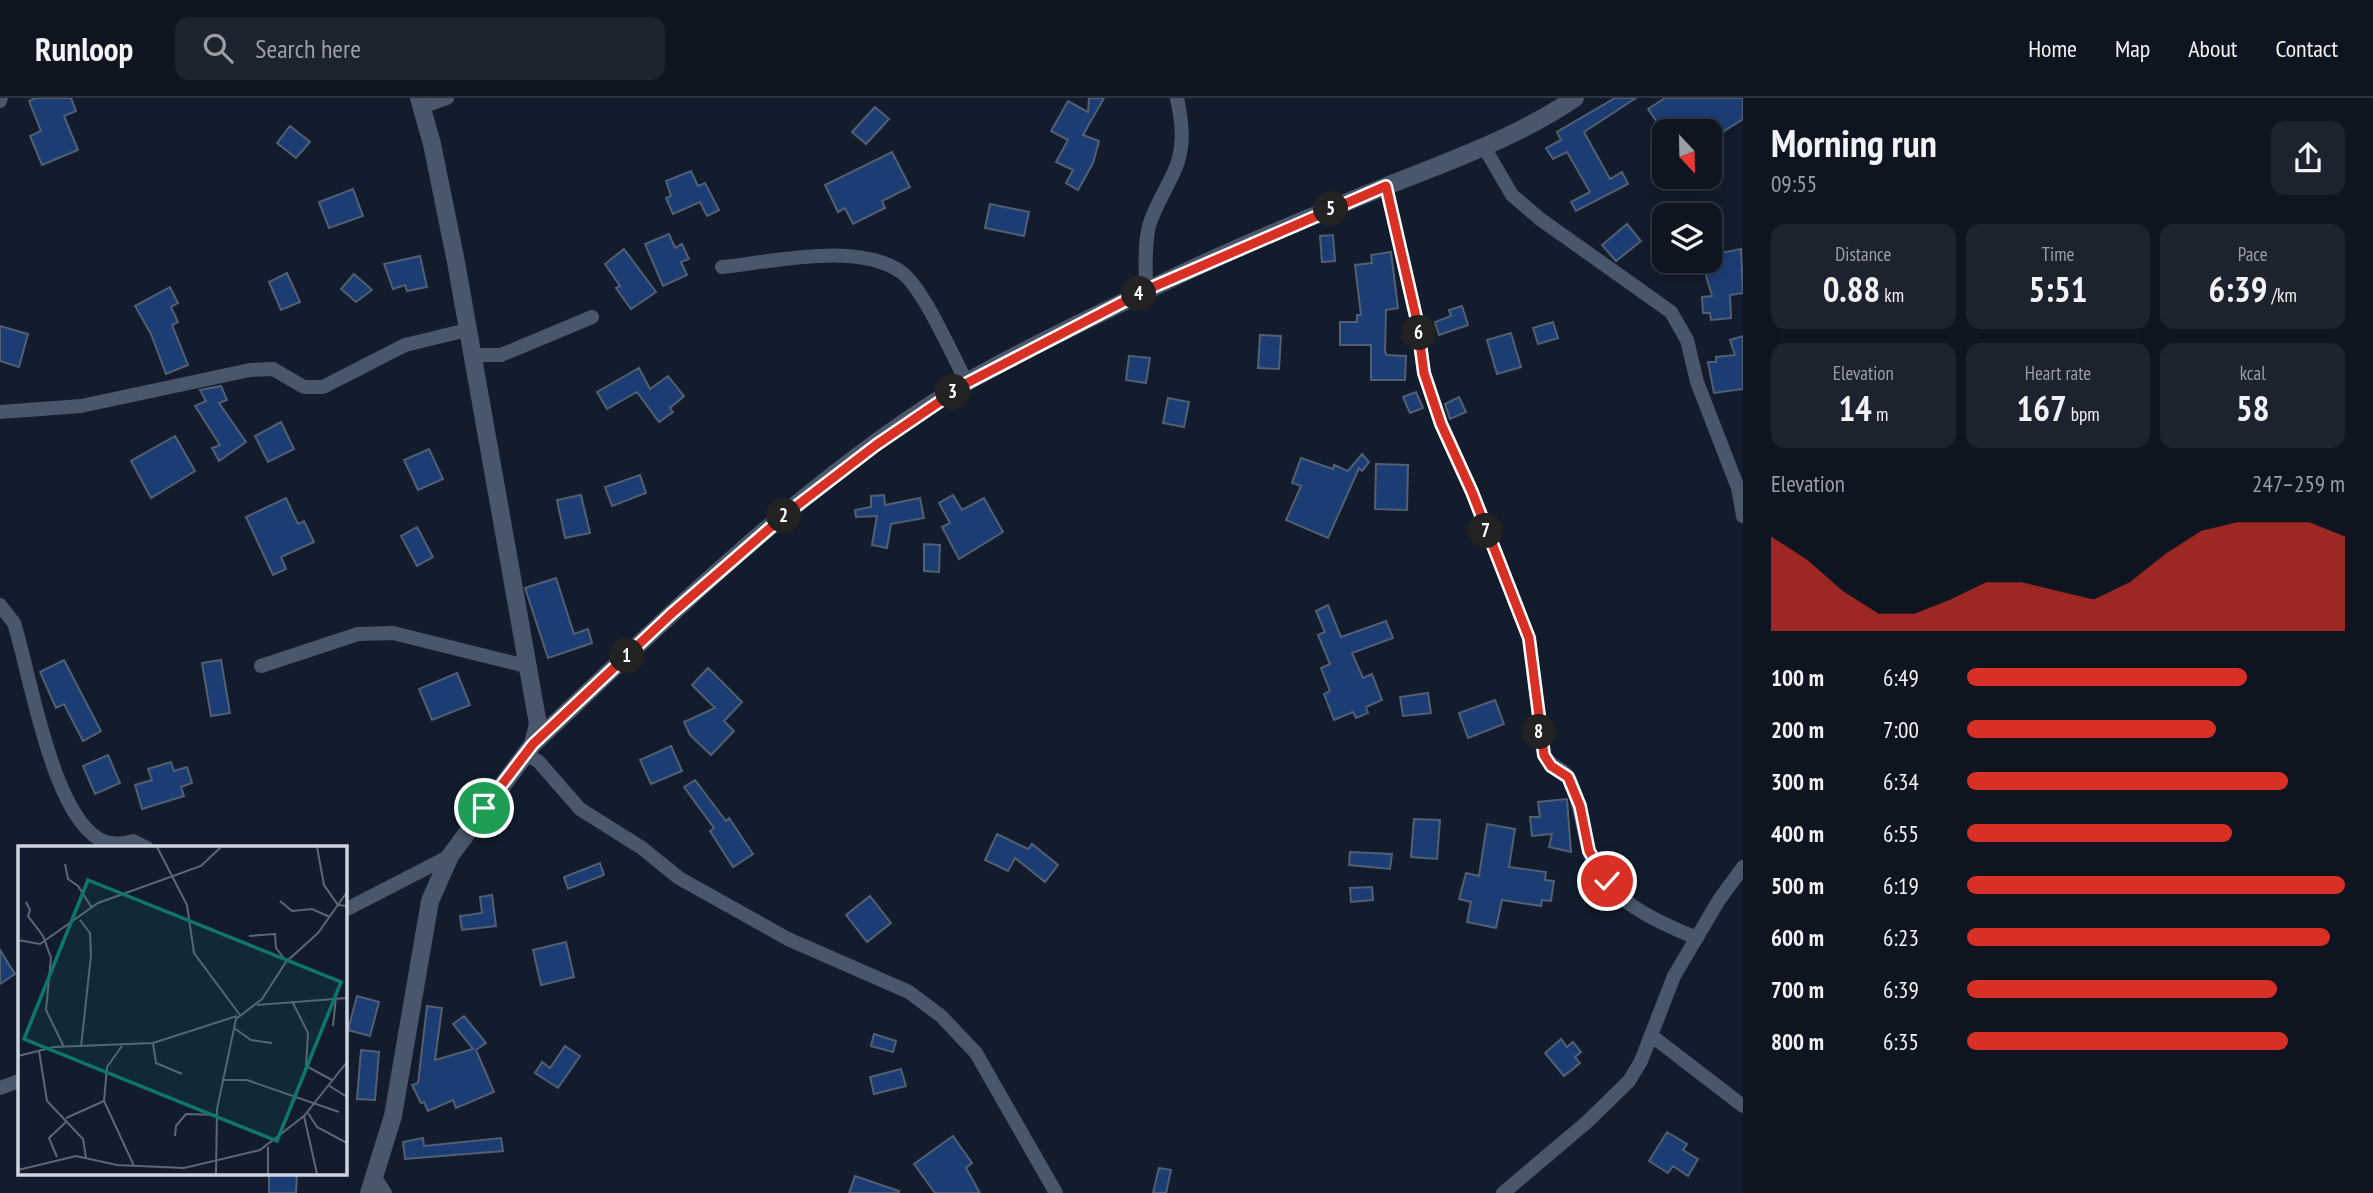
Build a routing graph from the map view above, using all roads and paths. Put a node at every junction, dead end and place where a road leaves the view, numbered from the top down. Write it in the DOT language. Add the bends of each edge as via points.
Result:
graph roads {
  1 [pos="447,98"];
  2 [pos="1177,98"];
  3 [pos="1574,98"];
  4 [pos="421,102"];
  5 [pos="1484,147"];
  6 [pos="1386,186"];
  7 [pos="722,267"];
  8 [pos="1146,290"];
  9 [pos="592,317"];
  10 [pos="467,330"];
  11 [pos="471,355"];
  12 [pos="967,383"];
  13 [pos="0,412"];
  14 [pos="1743,516"];
  15 [pos="0,606"];
  16 [pos="261,666"];
  17 [pos="530,667"];
  18 [pos="533,744"];
  19 [pos="519,760"];
  20 [pos="143,846"];
  21 [pos="450,856"];
  22 [pos="1743,867"];
  23 [pos="346,909"];
  24 [pos="1696,938"];
  25 [pos="1651,1036"];
  26 [pos="18,1081"];
  27 [pos="0,1088"];
  28 [pos="1743,1106"];
  29 [pos="377,1188"];
  30 [pos="1056,1193"];
  31 [pos="1503,1193"];
  1 -- 4 [label="street"];
  2 -- 8 [label="street" via="1183,128 1181,147 1150,224"];
  3 -- 5 [label="street" via="1542,120"];
  4 -- 10 [label="street"];
  5 -- 6 [label="street"];
  5 -- 14 [label="street" via="1512,195 1671,312 1687,340 1697,382 1738,488"];
  6 -- 8 [label="street"];
  6 -- 24 [label="street" via="1424,373 1529,638 1544,755 1568,777 1580,806 1589,851 1607,881 1646,915"];
  7 -- 12 [label="street" via="832,256 868,258 902,272 922,299"];
  8 -- 12 [label="street"];
  9 -- 11 [label="street" via="501,355"];
  10 -- 11 [label="street"];
  10 -- 13 [label="street" via="405,345 323,387 304,387 273,369 250,370 81,406"];
  11 -- 17 [label="street"];
  12 -- 18 [label="street" via="786,514"];
  15 -- 20 [label="street" via="14,623 54,772 75,813 104,842 133,841"];
  16 -- 17 [label="street" via="358,634 393,633"];
  17 -- 18 [label="street" via="538,724"];
  18 -- 19 [label="street"];
  19 -- 21 [label="street"];
  19 -- 30 [label="street" via="529,756 538,761 580,809 679,878 788,939 909,992 941,1016 976,1053"];
  21 -- 23 [label="street"];
  21 -- 29 [label="street" via="430,901"];
  22 -- 24 [label="street"];
  24 -- 25 [label="street" via="1674,976"];
  25 -- 28 [label="street"];
  25 -- 31 [label="street" via="1629,1081"];
  26 -- 27 [label="street"];
}
